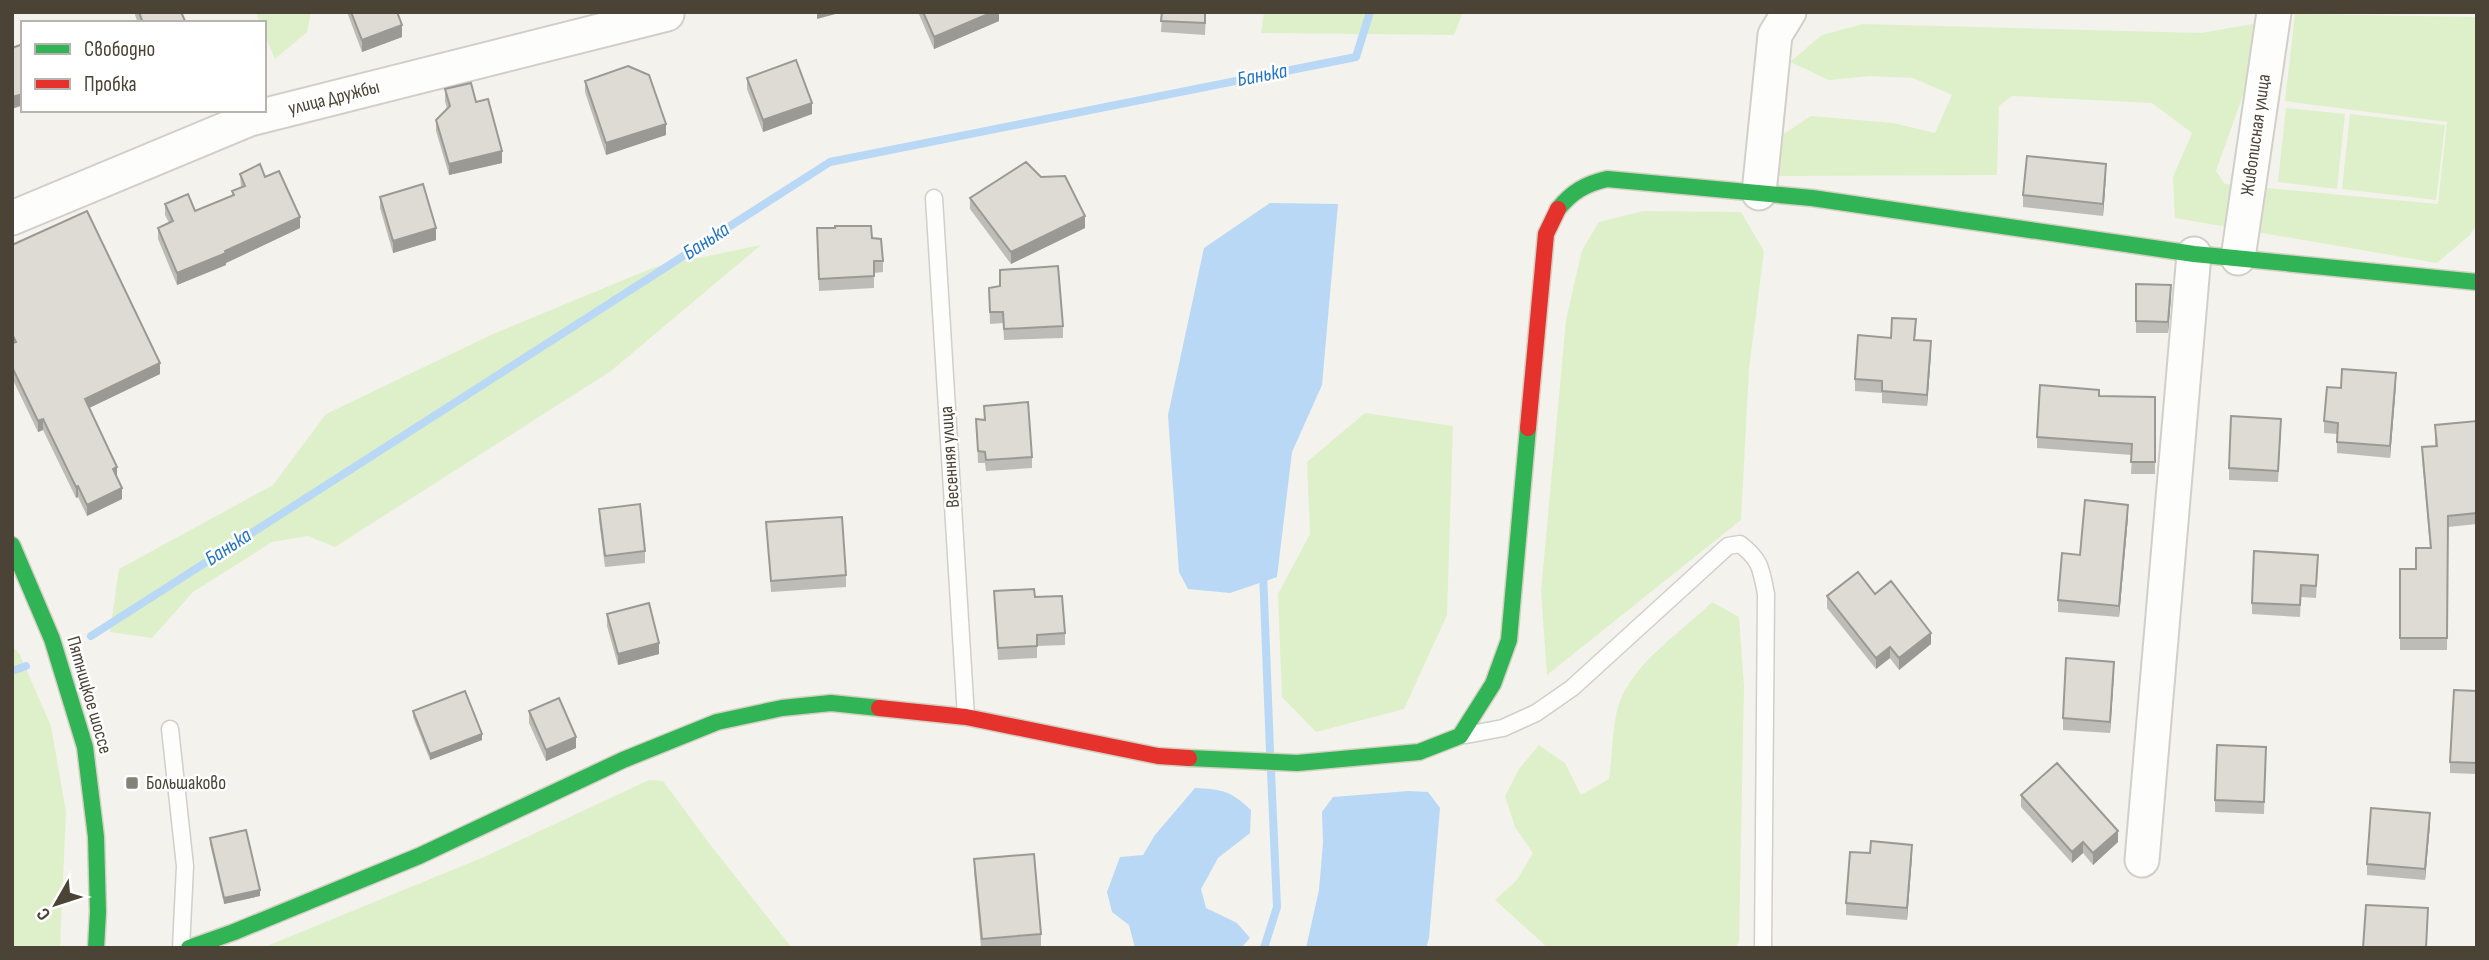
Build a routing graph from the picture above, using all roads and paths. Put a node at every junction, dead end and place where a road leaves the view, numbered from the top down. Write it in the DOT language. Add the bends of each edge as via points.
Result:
graph roads {
  1 [pos="1789,12"];
  2 [pos="2274,12"];
  3 [pos="667,13"];
  4 [pos="1759,193"];
  5 [pos="934,198"];
  6 [pos="12,218"];
  7 [pos="2194,254"];
  8 [pos="2238,258"];
  9 [pos="2474,277"];
  10 [pos="12,545"];
  11 [pos="22,594"];
  12 [pos="966,717"];
  13 [pos="170,729"];
  14 [pos="1460,736"];
  15 [pos="2142,860"];
  16 [pos="96,948"];
  17 [pos="181,948"];
  18 [pos="189,948"];
  19 [pos="1763,948"];
  1 -- 4 [label="street" via="1775,35"];
  2 -- 8 [label="street, Живописная улица"];
  3 -- 6 [label="street, улица Дружбы" via="250,118"];
  4 -- 7 [label="street"];
  4 -- 14 [label="street" via="1607,179 1586,184 1556,211 1546,234 1508,640 1493,684"];
  5 -- 12 [label="lane, Весенняя улица"];
  7 -- 8 [label="street"];
  7 -- 15 [label="street"];
  8 -- 9 [label="street"];
  10 -- 11 [label="street, Пятницкое шоссе"];
  11 -- 16 [label="street, Пятницкое шоссе" via="52,639 85,747 96,837"];
  12 -- 14 [label="street" via="1158,756 1297,763 1419,752"];
  12 -- 18 [label="street" via="831,703 717,722 622,760 419,856"];
  13 -- 17 [label="lane" via="185,866"];
  14 -- 19 [label="lane" via="1503,728 1536,713 1572,688 1728,546 1740,544 1761,565 1766,594"];
}
